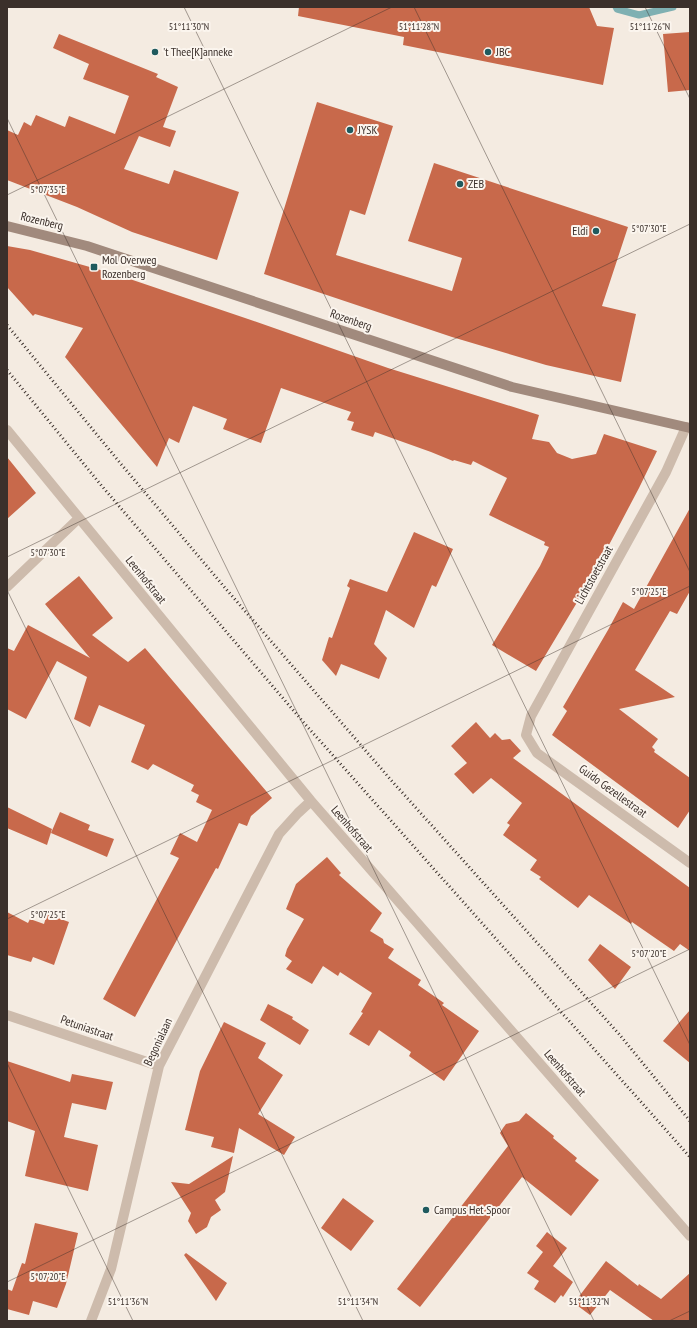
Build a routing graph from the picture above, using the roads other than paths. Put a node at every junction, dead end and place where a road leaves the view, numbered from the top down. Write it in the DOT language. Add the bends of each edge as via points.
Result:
graph roads {
  1 [pos="7,226"];
  2 [pos="688,427"];
  3 [pos="7,430"];
  4 [pos="79,518"];
  5 [pos="7,587"];
  6 [pos="526,735"];
  7 [pos="311,801"];
  8 [pos="690,863"];
  9 [pos="7,1015"];
  10 [pos="159,1066"];
  11 [pos="690,1236"];
  12 [pos="91,1321"];
  1 -- 2 [label="main road, Rozenberg" via="87,246 512,387"];
  2 -- 6 [label="street, Lichtstoetstraat" via="666,472 531,716"];
  3 -- 4 [label="street, Leenhofstraat"];
  4 -- 5 [label="street"];
  4 -- 7 [label="street, Leenhofstraat"];
  6 -- 8 [label="street, Guido Gezellestraat" via="537,753"];
  7 -- 10 [label="street, Begonialaan" via="280,834"];
  7 -- 11 [label="street, Leenhofstraat"];
  9 -- 10 [label="street, Petuniastraat"];
  10 -- 12 [label="street, Begonialaan" via="111,1269"];
}
